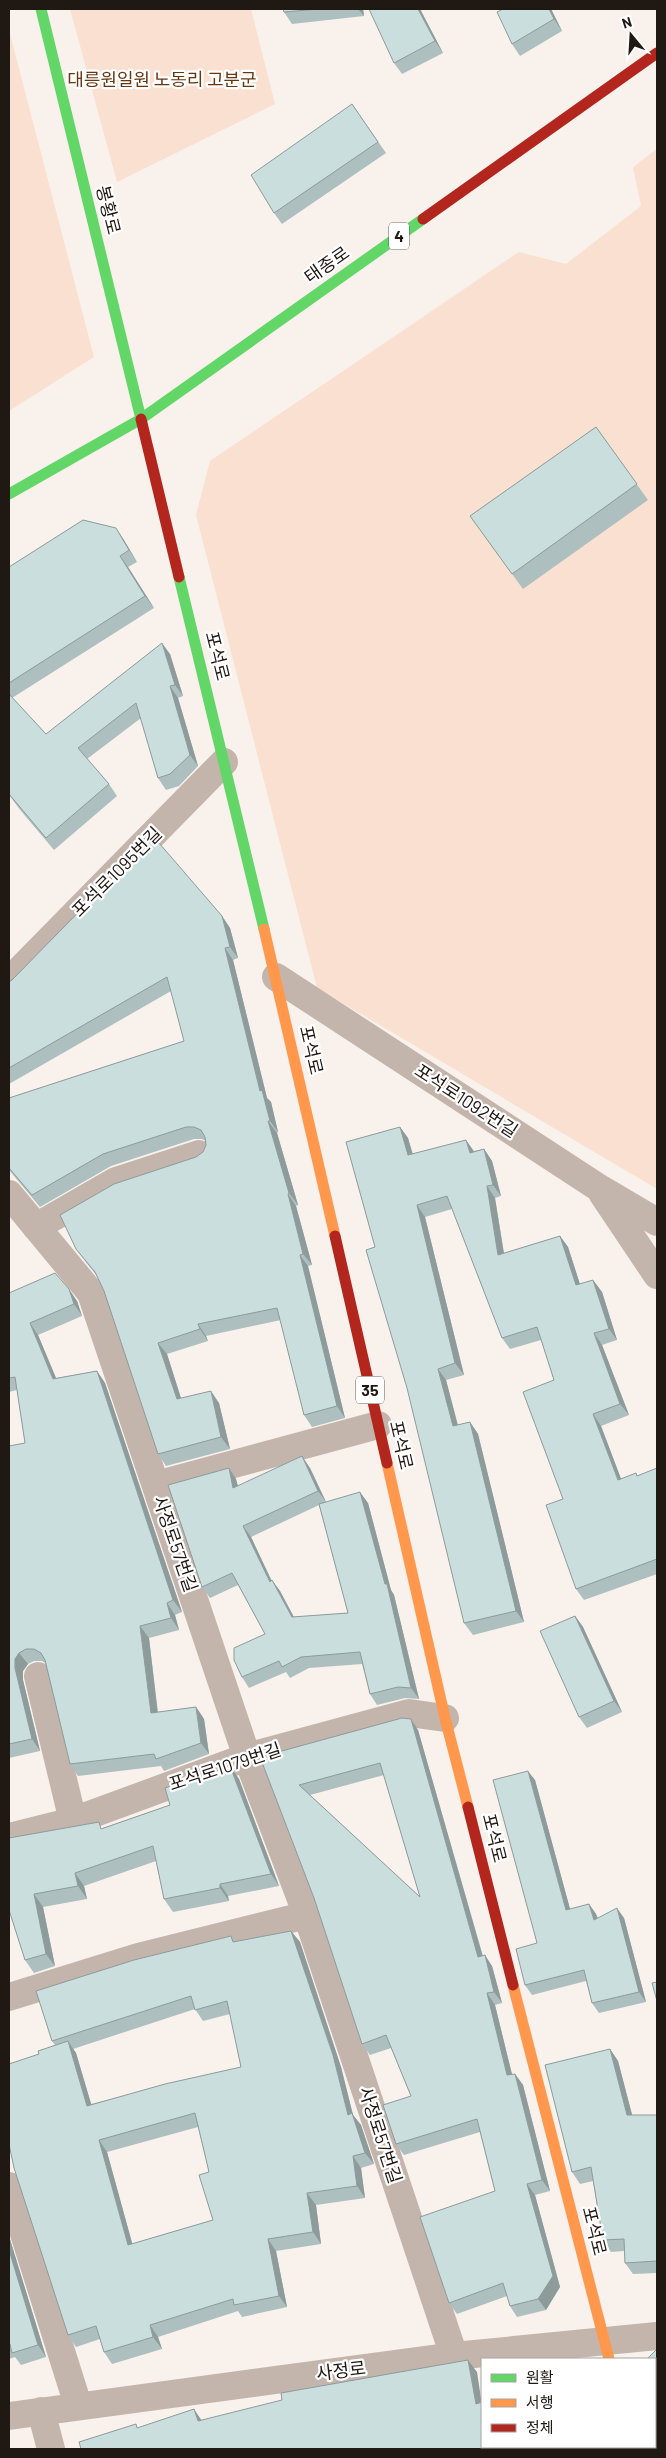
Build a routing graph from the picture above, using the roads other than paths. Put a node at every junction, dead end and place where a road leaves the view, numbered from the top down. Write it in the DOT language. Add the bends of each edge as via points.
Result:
graph roads {
  1 [pos="41,9"];
  2 [pos="657,53"];
  3 [pos="141,419"];
  4 [pos="9,494"];
  5 [pos="224,762"];
  6 [pos="276,977"];
  7 [pos="9,981"];
  8 [pos="199,1154"];
  9 [pos="596,1186"];
  10 [pos="9,1194"];
  11 [pos="657,1222"];
  12 [pos="36,1227"];
  13 [pos="657,1274"];
  14 [pos="378,1425"];
  15 [pos="156,1485"];
  16 [pos="38,1676"];
  17 [pos="445,1718"];
  18 [pos="247,1757"];
  19 [pos="73,1820"];
  20 [pos="9,1837"];
  21 [pos="307,1915"];
  22 [pos="9,1997"];
  23 [pos="9,2186"];
  24 [pos="657,2336"];
  25 [pos="607,2350"];
  26 [pos="454,2356"];
  27 [pos="78,2405"];
  28 [pos="41,2411"];
  29 [pos="9,2416"];
  30 [pos="52,2449"];
  1 -- 3 [label="main road, 봉황로"];
  2 -- 3 [label="main road, 태종로 / 4"];
  3 -- 4 [label="main road, 태종로 / 4"];
  3 -- 5 [label="main road, 포석로 / 35"];
  5 -- 6 [label="main road, 포석로 / 35"];
  5 -- 7 [label="street, 포석로1095번길"];
  6 -- 9 [label="street, 포석로1092번길"];
  6 -- 14 [label="main road, 포석로 / 35"];
  8 -- 12 [label="street" via="116,1181"];
  9 -- 11 [label="street, 포석로1092번길"];
  9 -- 13 [label="street"];
  10 -- 12 [label="street, 사정로57번길"];
  12 -- 15 [label="street, 사정로57번길" via="91,1293"];
  14 -- 15 [label="street"];
  14 -- 17 [label="main road, 포석로 / 35"];
  15 -- 18 [label="street, 사정로57번길"];
  16 -- 19 [label="street"];
  17 -- 18 [label="street, 포석로1079번길" via="409,1713"];
  17 -- 25 [label="main road, 포석로 / 35"];
  18 -- 19 [label="street, 포석로1079번길"];
  18 -- 21 [label="street, 사정로57번길"];
  19 -- 20 [label="street, 포석로1079번길"];
  21 -- 22 [label="street" via="138,1957"];
  21 -- 26 [label="street, 사정로57번길"];
  23 -- 27 [label="street"];
  24 -- 25 [label="street, 사정로"];
  25 -- 26 [label="street, 사정로"];
  26 -- 27 [label="street, 사정로"];
  27 -- 28 [label="street, 사정로"];
  28 -- 29 [label="street, 사정로"];
  28 -- 30 [label="street"];
}
